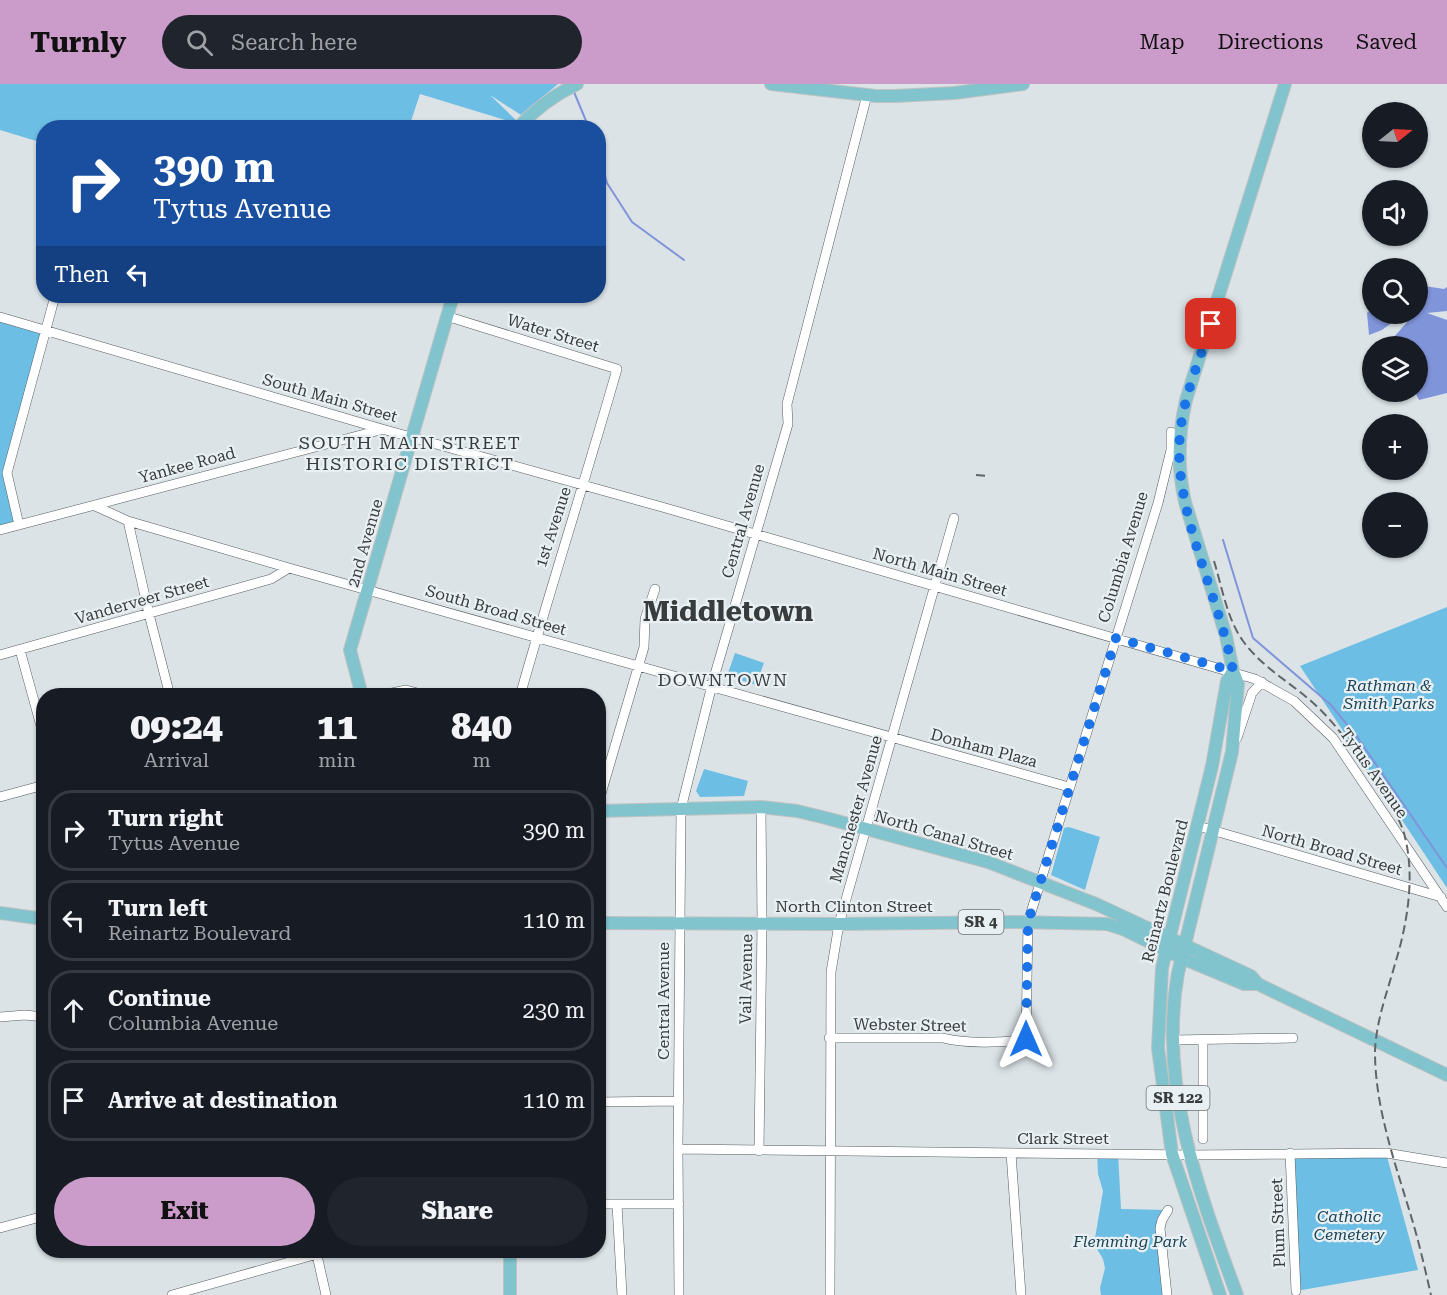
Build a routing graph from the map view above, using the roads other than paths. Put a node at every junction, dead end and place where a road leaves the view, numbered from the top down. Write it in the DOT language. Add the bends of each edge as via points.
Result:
graph roads {
  1 [pos="577,84"];
  2 [pos="771,84"];
  3 [pos="1023,84"];
  4 [pos="1285,84"];
  5 [pos="868,89"];
  6 [pos="525,120"];
  7 [pos="53,303"];
  8 [pos="451,303"];
  9 [pos="446,316"];
  10 [pos="0,317"];
  11 [pos="45,329"];
  12 [pos="617,369"];
  13 [pos="382,429"];
  14 [pos="1176,432"];
  15 [pos="412,437"];
  16 [pos="584,485"];
  17 [pos="95,506"];
  18 [pos="954,518"];
  19 [pos="128,521"];
  20 [pos="19,525"];
  21 [pos="0,530"];
  22 [pos="756,535"];
  23 [pos="289,568"];
  24 [pos="934,586"];
  25 [pos="655,589"];
  26 [pos="369,590"];
  27 [pos="148,614"];
  28 [pos="537,637"];
  29 [pos="1116,638"];
  30 [pos="20,650"];
  31 [pos="0,655"];
  32 [pos="638,666"];
  33 [pos="1233,671"];
  34 [pos="1262,682"];
  35 [pos="712,687"];
  36 [pos="168,688"];
  37 [pos="360,688"];
  38 [pos="522,688"];
  39 [pos="36,708"];
  40 [pos="891,739"];
  41 [pos="1232,752"];
  42 [pos="606,776"];
  43 [pos="36,787"];
  44 [pos="1069,787"];
  45 [pos="0,797"];
  46 [pos="761,807"];
  47 [pos="681,809"];
  48 [pos="606,811"];
  49 [pos="1198,826"];
  50 [pos="866,830"];
  51 [pos="1214,831"];
  52 [pos="1040,883"];
  53 [pos="1440,897"];
  54 [pos="1447,907"];
  55 [pos="0,913"];
  56 [pos="36,918"];
  57 [pos="680,922"];
  58 [pos="1028,922"];
  59 [pos="606,923"];
  60 [pos="762,923"];
  61 [pos="839,924"];
  62 [pos="1168,944"];
  63 [pos="1183,952"];
  64 [pos="36,1016"];
  65 [pos="0,1017"];
  66 [pos="829,1038"];
  67 [pos="1293,1038"];
  68 [pos="1026,1039"];
  69 [pos="1173,1040"];
  70 [pos="1203,1041"];
  71 [pos="1447,1075"];
  72 [pos="679,1101"];
  73 [pos="606,1102"];
  74 [pos="1203,1139"];
  75 [pos="678,1149"];
  76 [pos="759,1151"];
  77 [pos="831,1151"];
  78 [pos="1011,1153"];
  79 [pos="1172,1154"];
  80 [pos="1290,1154"];
  81 [pos="1189,1155"];
  82 [pos="1447,1163"];
  83 [pos="606,1204"];
  84 [pos="617,1204"];
  85 [pos="679,1204"];
  86 [pos="1168,1209"];
  87 [pos="36,1218"];
  88 [pos="0,1228"];
  89 [pos="296,1258"];
  90 [pos="317,1258"];
  91 [pos="510,1258"];
  92 [pos="1296,1291"];
  93 [pos="1021,1293"];
  94 [pos="172,1295"];
  95 [pos="326,1295"];
  96 [pos="510,1295"];
  97 [pos="622,1295"];
  98 [pos="679,1295"];
  99 [pos="830,1295"];
  100 [pos="1167,1295"];
  101 [pos="1220,1295"];
  102 [pos="1237,1295"];
  1 -- 6 [label="main road" via="557,94"];
  2 -- 5 [label="main road"];
  3 -- 5 [label="main road" via="895,96"];
  4 -- 14 [label="main road, Columbia Avenue / SR 122"];
  5 -- 22 [label="street, Central Avenue" via="787,404 788,424"];
  7 -- 11 [label="street"];
  8 -- 9 [label="main road, 2nd Avenue"];
  9 -- 12 [label="street, Water Street"];
  9 -- 15 [label="main road, 2nd Avenue"];
  10 -- 11 [label="street, South Main Street"];
  11 -- 13 [label="street, South Main Street"];
  11 -- 20 [label="street" via="7,472"];
  12 -- 16 [label="street, 1st Avenue"];
  13 -- 15 [label="street, South Main Street"];
  13 -- 17 [label="street, Yankee Road"];
  14 -- 29 [label="street, Columbia Avenue"];
  14 -- 33 [label="main road, Reinartz Boulevard / SR 122" via="1185,502"];
  15 -- 16 [label="street, South Main Street"];
  15 -- 26 [label="main road, 2nd Avenue"];
  16 -- 22 [label="street, South Main Street"];
  16 -- 28 [label="street, 1st Avenue"];
  17 -- 19 [label="street, South Broad Street"];
  17 -- 20 [label="street, Yankee Road"];
  18 -- 24 [label="street, Manchester Avenue"];
  19 -- 23 [label="street, South Broad Street"];
  19 -- 27 [label="street"];
  20 -- 21 [label="street, Yankee Road"];
  22 -- 24 [label="street, North Main Street"];
  22 -- 35 [label="street, Central Avenue"];
  23 -- 26 [label="street, South Broad Street"];
  23 -- 27 [label="street, Vanderveer Street" via="272,579"];
  24 -- 29 [label="street, North Main Street"];
  24 -- 40 [label="street, Manchester Avenue"];
  25 -- 32 [label="street" via="645,619 645,641"];
  26 -- 28 [label="street, South Broad Street"];
  26 -- 37 [label="main road, 2nd Avenue" via="350,650"];
  27 -- 30 [label="street, Vanderveer Street"];
  27 -- 36 [label="street"];
  28 -- 32 [label="street, South Broad Street"];
  28 -- 38 [label="street, 1st Avenue"];
  29 -- 33 [label="street, Tytus Avenue"];
  29 -- 44 [label="street, Columbia Avenue"];
  30 -- 31 [label="street, Vanderveer Street"];
  30 -- 39 [label="street"];
  32 -- 35 [label="street, South Broad Street"];
  32 -- 42 [label="street"];
  33 -- 34 [label="street, Tytus Avenue"];
  33 -- 41 [label="main road, Reinartz Boulevard / SR 122" via="1238,684"];
  33 -- 49 [label="main road, Reinartz Boulevard" via="1227,681"];
  34 -- 41 [label="street" via="1252,693"];
  34 -- 53 [label="street, Tytus Avenue" via="1294,701 1333,738"];
  35 -- 40 [label="street, South Broad Street"];
  35 -- 47 [label="street, Central Avenue"];
  40 -- 44 [label="street, Donham Plaza"];
  40 -- 50 [label="street, Manchester Avenue"];
  41 -- 51 [label="main road, Reinartz Boulevard / SR 122"];
  43 -- 45 [label="street"];
  44 -- 52 [label="street, Columbia Avenue"];
  46 -- 47 [label="main road, North Canal Street / SR 4"];
  46 -- 50 [label="main road, North Canal Street / SR 4" via="797,811"];
  46 -- 60 [label="street, Vail Avenue"];
  47 -- 48 [label="main road, SR 4"];
  47 -- 57 [label="street, Central Avenue"];
  49 -- 51 [label="street"];
  49 -- 62 [label="main road, Reinartz Boulevard"];
  50 -- 52 [label="main road, North Canal Street / SR 4" via="988,862"];
  50 -- 61 [label="street, Manchester Avenue"];
  51 -- 53 [label="street, North Broad Street"];
  51 -- 63 [label="main road, Reinartz Boulevard / SR 122"];
  52 -- 58 [label="street, Columbia Avenue"];
  52 -- 62 [label="main road, North Canal Street / SR 4" via="1096,904"];
  53 -- 54 [label="street, Tytus Avenue"];
  55 -- 56 [label="main road"];
  57 -- 59 [label="main road, SR 4"];
  57 -- 60 [label="main road, North Clinton Street / SR 4"];
  57 -- 72 [label="street, Central Avenue"];
  58 -- 61 [label="main road, North Clinton Street / SR 4"];
  58 -- 62 [label="main road, North Clinton Street / SR 4" via="1112,925"];
  58 -- 68 [label="street, Columbia Avenue"];
  60 -- 61 [label="main road, North Clinton Street / SR 4"];
  60 -- 76 [label="street, Vail Avenue"];
  61 -- 66 [label="street, Manchester Avenue" via="831,972"];
  62 -- 63 [label="main road, North Canal Street / SR 4"];
  62 -- 79 [label="main road, Reinartz Boulevard" via="1162,968 1158,1048"];
  63 -- 69 [label="main road, Reinartz Boulevard / SR 122" via="1175,987"];
  63 -- 71 [label="main road, SR 4" via="1251,976 1258,984"];
  64 -- 65 [label="street"];
  66 -- 68 [label="street, Webster Street"];
  66 -- 77 [label="street, Manchester Avenue"];
  67 -- 70 [label="street"];
  69 -- 70 [label="street"];
  69 -- 81 [label="main road, Reinartz Boulevard / SR 122"];
  70 -- 74 [label="street"];
  72 -- 73 [label="street"];
  72 -- 75 [label="street, Central Avenue"];
  75 -- 76 [label="street, Clark Street"];
  75 -- 85 [label="street, Central Avenue"];
  76 -- 77 [label="street, Clark Street"];
  77 -- 78 [label="street, Clark Street"];
  77 -- 99 [label="street, Manchester Avenue"];
  78 -- 79 [label="street, Clark Street"];
  78 -- 93 [label="street"];
  79 -- 81 [label="street, Clark Street"];
  79 -- 101 [label="main road, Reinartz Boulevard"];
  80 -- 81 [label="street, Clark Street"];
  80 -- 82 [label="street, Clark Street" via="1386,1153"];
  80 -- 92 [label="street, Plum Street"];
  81 -- 102 [label="main road, Reinartz Boulevard / SR 122"];
  83 -- 84 [label="street"];
  84 -- 85 [label="street"];
  84 -- 97 [label="street"];
  85 -- 98 [label="street, Central Avenue"];
  86 -- 100 [label="street" via="1160,1228"];
  87 -- 88 [label="street"];
  89 -- 94 [label="street"];
  90 -- 95 [label="street"];
  91 -- 96 [label="main road"];
}
